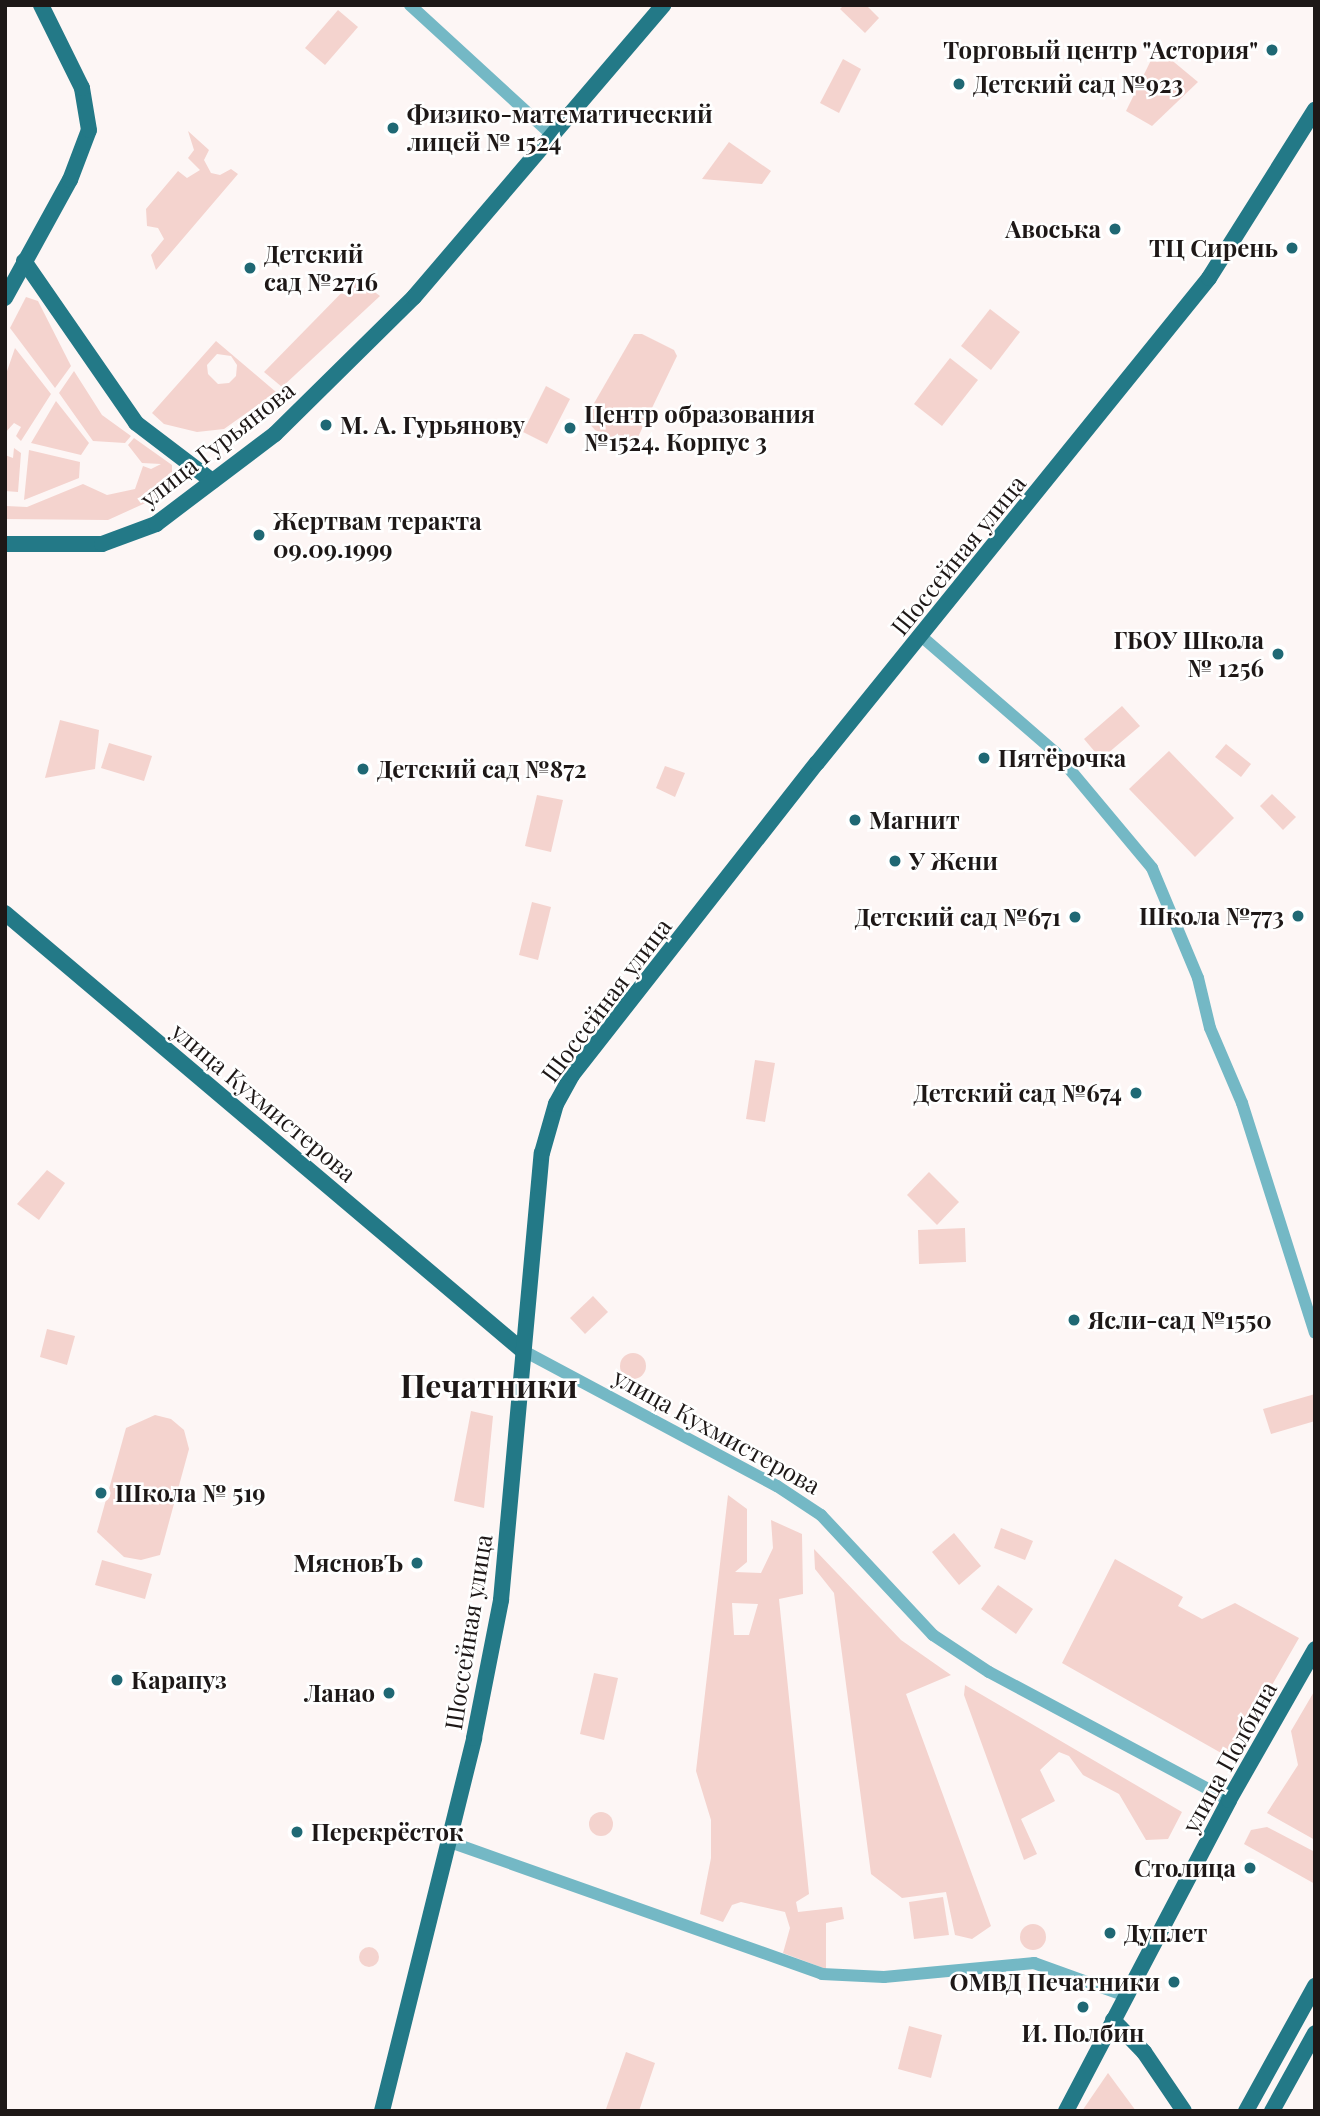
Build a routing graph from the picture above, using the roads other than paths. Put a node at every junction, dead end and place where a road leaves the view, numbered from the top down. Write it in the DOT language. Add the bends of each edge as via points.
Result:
graph roads {
  1 [pos="41,5"];
  2 [pos="410,5"];
  3 [pos="663,5"];
  4 [pos="1315,110"];
  5 [pos="552,135"];
  6 [pos="24,261"];
  7 [pos="5,298"];
  8 [pos="212,481"];
  9 [pos="5,544"];
  10 [pos="921,636"];
  11 [pos="5,913"];
  12 [pos="1315,1333"];
  13 [pos="522,1350"];
  14 [pos="1315,1649"];
  15 [pos="1229,1800"];
  16 [pos="450,1842"];
  17 [pos="1315,1986"];
  18 [pos="1126,1996"];
  19 [pos="1113,2020"];
  20 [pos="1315,2033"];
  21 [pos="382,2111"];
  22 [pos="1066,2111"];
  23 [pos="1184,2111"];
  24 [pos="1246,2111"];
  25 [pos="1272,2111"];
  1 -- 6 [label="main road" via="82,88 89,130 70,180"];
  2 -- 5 [label="street"];
  3 -- 5 [label="main road, улица Гурьянова"];
  4 -- 10 [label="main road, Шоссейная улица" via="1209,278"];
  5 -- 8 [label="main road, улица Гурьянова" via="380,333 275,433"];
  6 -- 7 [label="main road"];
  6 -- 8 [label="main road" via="136,423"];
  8 -- 9 [label="main road, улица Гурьянова" via="156,524 102,544"];
  10 -- 12 [label="street" via="1056,753 1152,868 1198,978 1210,1028 1242,1103"];
  10 -- 13 [label="main road, Шоссейная улица" via="572,1075 546,1129"];
  11 -- 13 [label="main road, улица Кухмистерова"];
  13 -- 15 [label="street, улица Кухмистерова" via="777,1486 821,1515 933,1635 1001,1679"];
  13 -- 16 [label="main road, Шоссейная улица" via="501,1600"];
  14 -- 15 [label="main road, улица Полбина"];
  15 -- 18 [label="main road, улица Полбина"];
  16 -- 18 [label="street" via="822,1974 884,1977 1034,1963"];
  16 -- 21 [label="main road, Шоссейная улица"];
  17 -- 24 [label="main road"];
  18 -- 19 [label="main road, улица Полбина"];
  19 -- 22 [label="main road, улица Полбина"];
  19 -- 23 [label="main road" via="1144,2052"];
  20 -- 25 [label="main road"];
}
